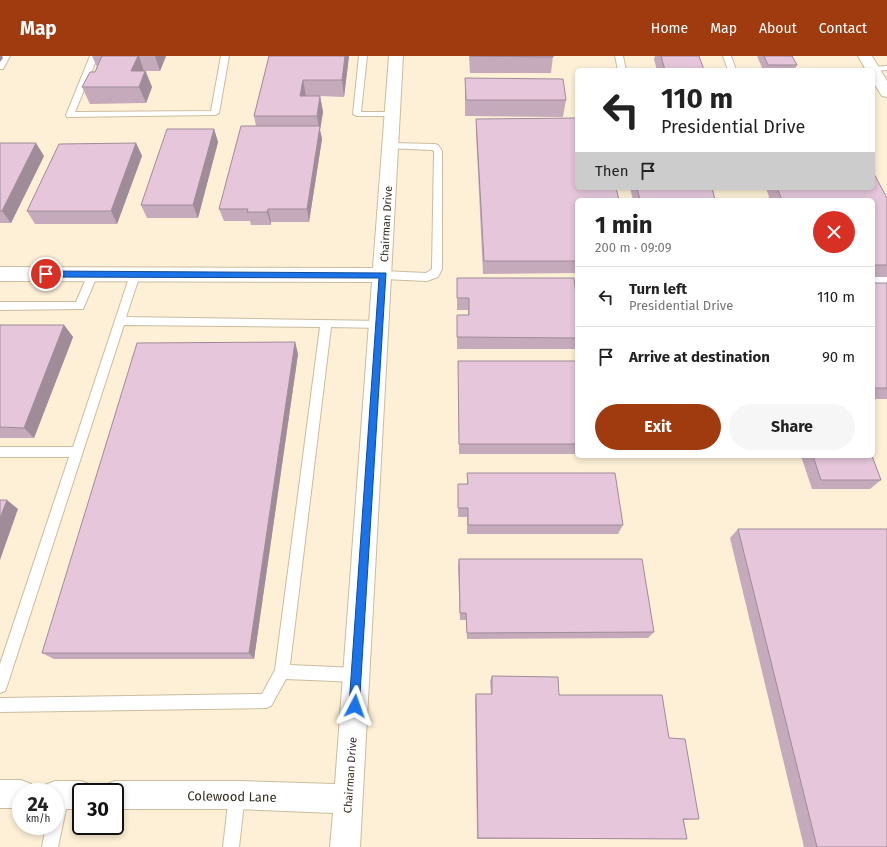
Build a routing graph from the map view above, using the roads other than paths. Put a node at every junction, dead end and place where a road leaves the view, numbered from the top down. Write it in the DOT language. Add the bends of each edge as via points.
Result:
graph roads {
  1 [pos="6,56"];
  2 [pos="94,56"];
  3 [pos="225,56"];
  4 [pos="364,56"];
  5 [pos="396,56"];
  6 [pos="619,56"];
  7 [pos="727,56"];
  8 [pos="865,56"];
  9 [pos="0,67"];
  10 [pos="622,68"];
  11 [pos="731,68"];
  12 [pos="880,69"];
  13 [pos="887,93"];
  14 [pos="392,114"];
  15 [pos="390,146"];
  16 [pos="0,274"];
  17 [pos="92,274"];
  18 [pos="135,274"];
  19 [pos="383,275"];
  20 [pos="875,280"];
  21 [pos="887,280"];
  22 [pos="0,306"];
  23 [pos="120,321"];
  24 [pos="326,324"];
  25 [pos="379,324"];
  26 [pos="0,452"];
  27 [pos="77,452"];
  28 [pos="282,672"];
  29 [pos="357,675"];
  30 [pos="0,686"];
  31 [pos="0,705"];
  32 [pos="0,794"];
  33 [pos="12,794"];
  34 [pos="124,795"];
  35 [pos="237,795"];
  36 [pos="349,798"];
  37 [pos="52,835"];
  38 [pos="50,847"];
  39 [pos="231,847"];
  40 [pos="345,847"];
  1 -- 9 [label="lane"];
  2 -- 3 [label="lane" via="70,115 215,113"];
  4 -- 14 [label="lane" via="357,114"];
  5 -- 14 [label="street, Chairman Drive"];
  6 -- 10 [label="lane"];
  7 -- 11 [label="lane"];
  8 -- 12 [label="street"];
  12 -- 13 [label="street"];
  14 -- 15 [label="street, Chairman Drive"];
  15 -- 19 [label="street, Chairman Drive"];
  15 -- 19 [label="lane" via="428,145 438,151 436,269 434,274 427,277"];
  16 -- 17 [label="street"];
  17 -- 18 [label="street"];
  17 -- 22 [label="lane" via="79,306"];
  18 -- 19 [label="street"];
  18 -- 23 [label="lane"];
  19 -- 25 [label="street, Chairman Drive"];
  20 -- 21 [label="lane"];
  23 -- 24 [label="lane"];
  23 -- 27 [label="lane"];
  24 -- 25 [label="lane"];
  24 -- 28 [label="lane"];
  25 -- 29 [label="street, Chairman Drive"];
  26 -- 27 [label="lane"];
  27 -- 30 [label="lane"];
  28 -- 29 [label="lane"];
  28 -- 31 [label="lane" via="266,701"];
  29 -- 36 [label="street, Chairman Drive"];
  32 -- 33 [label="street"];
  34 -- 35 [label="street, Colewood Lane"];
  35 -- 36 [label="street, Colewood Lane"];
  35 -- 39 [label="lane"];
  36 -- 40 [label="street, Chairman Drive"];
  37 -- 38 [label="lane"];
}
